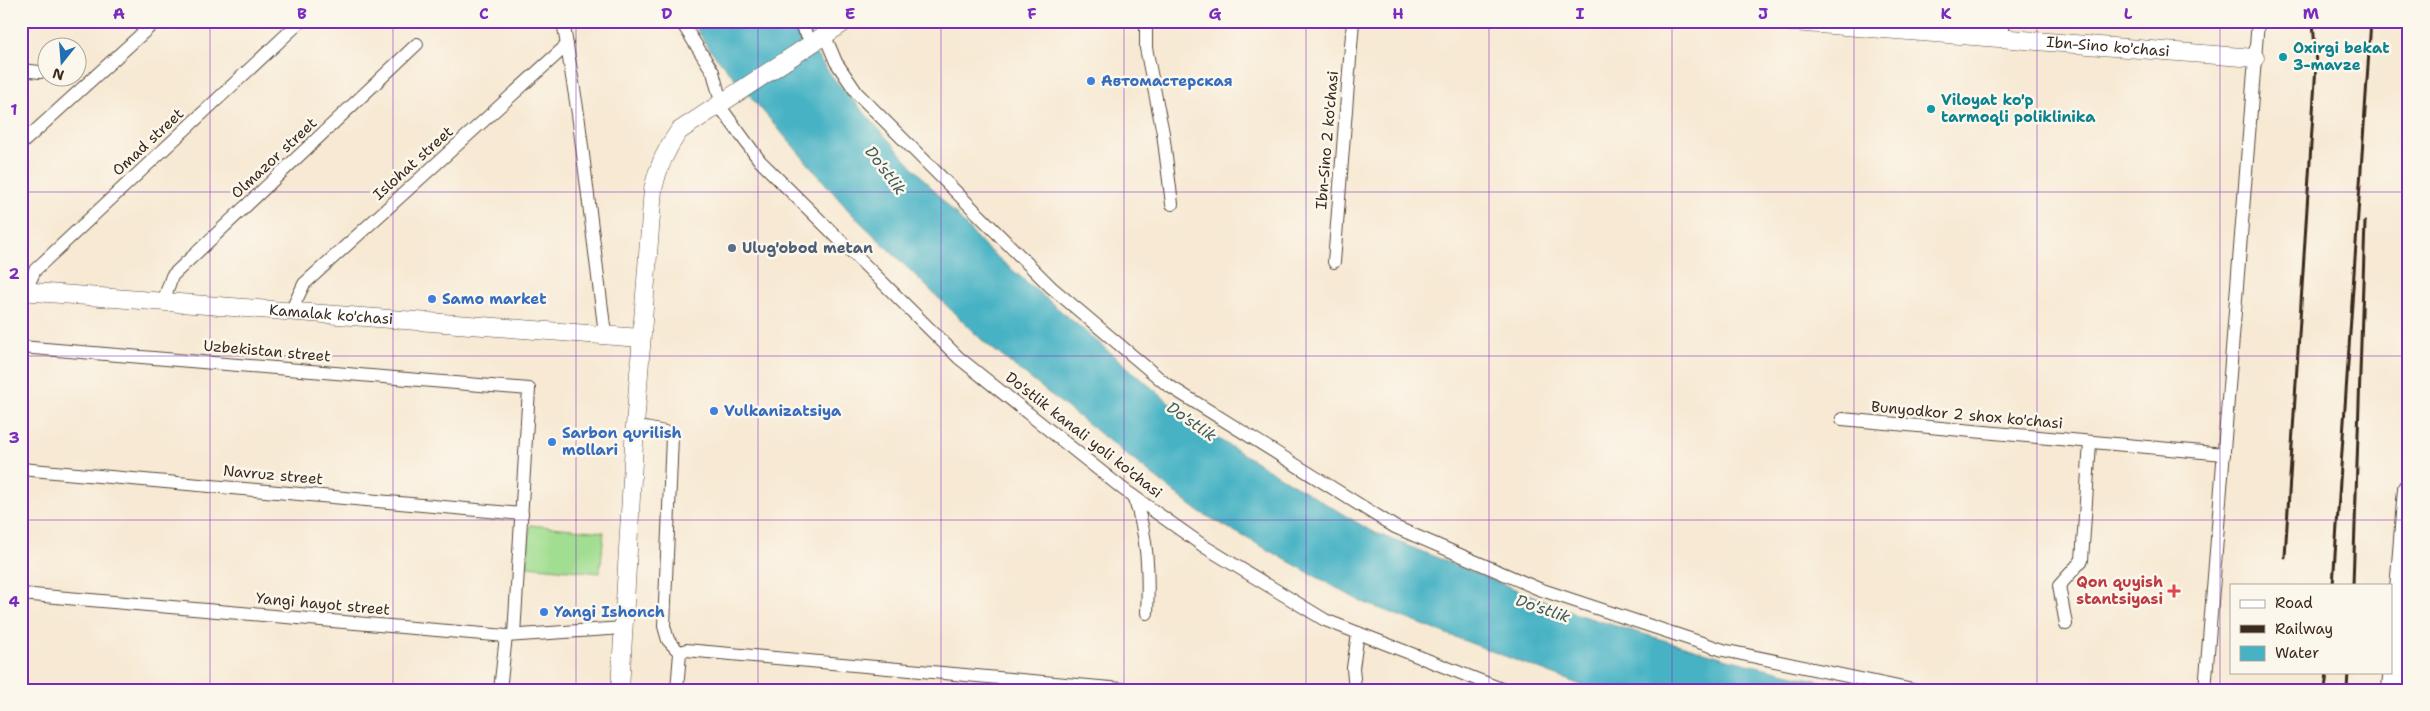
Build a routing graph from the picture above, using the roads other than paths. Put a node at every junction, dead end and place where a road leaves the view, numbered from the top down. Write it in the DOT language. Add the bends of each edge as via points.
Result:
graph roads {
  1 [pos="156,21"];
  2 [pos="301,21"];
  3 [pos="563,21"];
  4 [pos="680,21"];
  5 [pos="798,21"];
  6 [pos="846,21"];
  7 [pos="1146,21"];
  8 [pos="1353,21"];
  9 [pos="1780,21"];
  10 [pos="2258,21"];
  11 [pos="2003,30"];
  12 [pos="818,37"];
  13 [pos="417,44"];
  14 [pos="567,45"];
  15 [pos="2255,58"];
  16 [pos="21,70"];
  17 [pos="38,72"];
  18 [pos="724,100"];
  19 [pos="21,144"];
  20 [pos="1172,204"];
  21 [pos="1334,262"];
  22 [pos="23,292"];
  23 [pos="163,302"];
  24 [pos="291,311"];
  25 [pos="605,334"];
  26 [pos="641,338"];
  27 [pos="21,347"];
  28 [pos="1842,419"];
  29 [pos="635,426"];
  30 [pos="2090,442"];
  31 [pos="2224,454"];
  32 [pos="21,469"];
  33 [pos="2409,488"];
  34 [pos="1134,496"];
  35 [pos="522,514"];
  36 [pos="21,594"];
  37 [pos="1147,613"];
  38 [pos="2066,624"];
  39 [pos="623,628"];
  40 [pos="1358,633"];
  41 [pos="510,635"];
  42 [pos="680,653"];
  43 [pos="500,690"];
  44 [pos="620,690"];
  45 [pos="677,690"];
  46 [pos="1133,690"];
  47 [pos="1355,690"];
  48 [pos="1504,690"];
  49 [pos="1913,690"];
  50 [pos="2205,690"];
  51 [pos="2393,690"];
  1 -- 19 [label="street"];
  2 -- 22 [label="street, Omad street" via="35,270"];
  3 -- 14 [label="street"];
  4 -- 18 [label="street" via="713,72"];
  5 -- 12 [label="street"];
  6 -- 12 [label="main road"];
  7 -- 20 [label="street" via="1146,48 1163,133"];
  8 -- 21 [label="street, Ibn-Sino 2 ko'chasi"];
  9 -- 11 [label="main road, Ibn-Sino ko'chasi"];
  10 -- 15 [label="street"];
  11 -- 15 [label="main road, Ibn-Sino ko'chasi"];
  12 -- 18 [label="main road"];
  12 -- 49 [label="street" via="857,93 1051,287 1166,384 1395,527 1539,589 1723,650"];
  13 -- 23 [label="street, Olmazor street" via="172,276"];
  14 -- 24 [label="street, Islohat street" via="304,284"];
  14 -- 25 [label="street"];
  15 -- 31 [label="street"];
  16 -- 17 [label="street"];
  18 -- 26 [label="main road" via="679,131 659,166 653,189"];
  18 -- 34 [label="street, Do'stlik kanali yoli ko'chasi" via="760,161 959,358"];
  22 -- 23 [label="main road, Kamalak ko'chasi"];
  23 -- 24 [label="main road, Kamalak ko'chasi"];
  24 -- 25 [label="main road, Kamalak ko'chasi"];
  25 -- 26 [label="main road, Kamalak ko'chasi"];
  26 -- 29 [label="main road"];
  27 -- 35 [label="street, Uzbekistan street" via="529,389"];
  28 -- 30 [label="street, Bunyodkor 2 shox ko'chasi"];
  29 -- 39 [label="main road"];
  29 -- 42 [label="street" via="665,432 672,437 664,626 668,640"];
  30 -- 31 [label="street, Bunyodkor 2 shox ko'chasi"];
  30 -- 38 [label="street" via="2082,560 2059,586"];
  31 -- 50 [label="street"];
  32 -- 35 [label="street, Navruz street"];
  33 -- 51 [label="highway"];
  34 -- 37 [label="street" via="1142,518 1149,580"];
  34 -- 40 [label="street, Do'stlik kanali yoli ko'chasi" via="1205,547 1325,620"];
  35 -- 41 [label="street"];
  36 -- 41 [label="street, Yangi hayot street"];
  39 -- 41 [label="street, Yangi hayot street"];
  39 -- 44 [label="main road"];
  40 -- 47 [label="street" via="1353,668"];
  40 -- 48 [label="street, Do'stlik kanali yoli ko'chasi"];
  41 -- 43 [label="street"];
  42 -- 45 [label="street"];
  42 -- 46 [label="street" via="686,650"];
}
